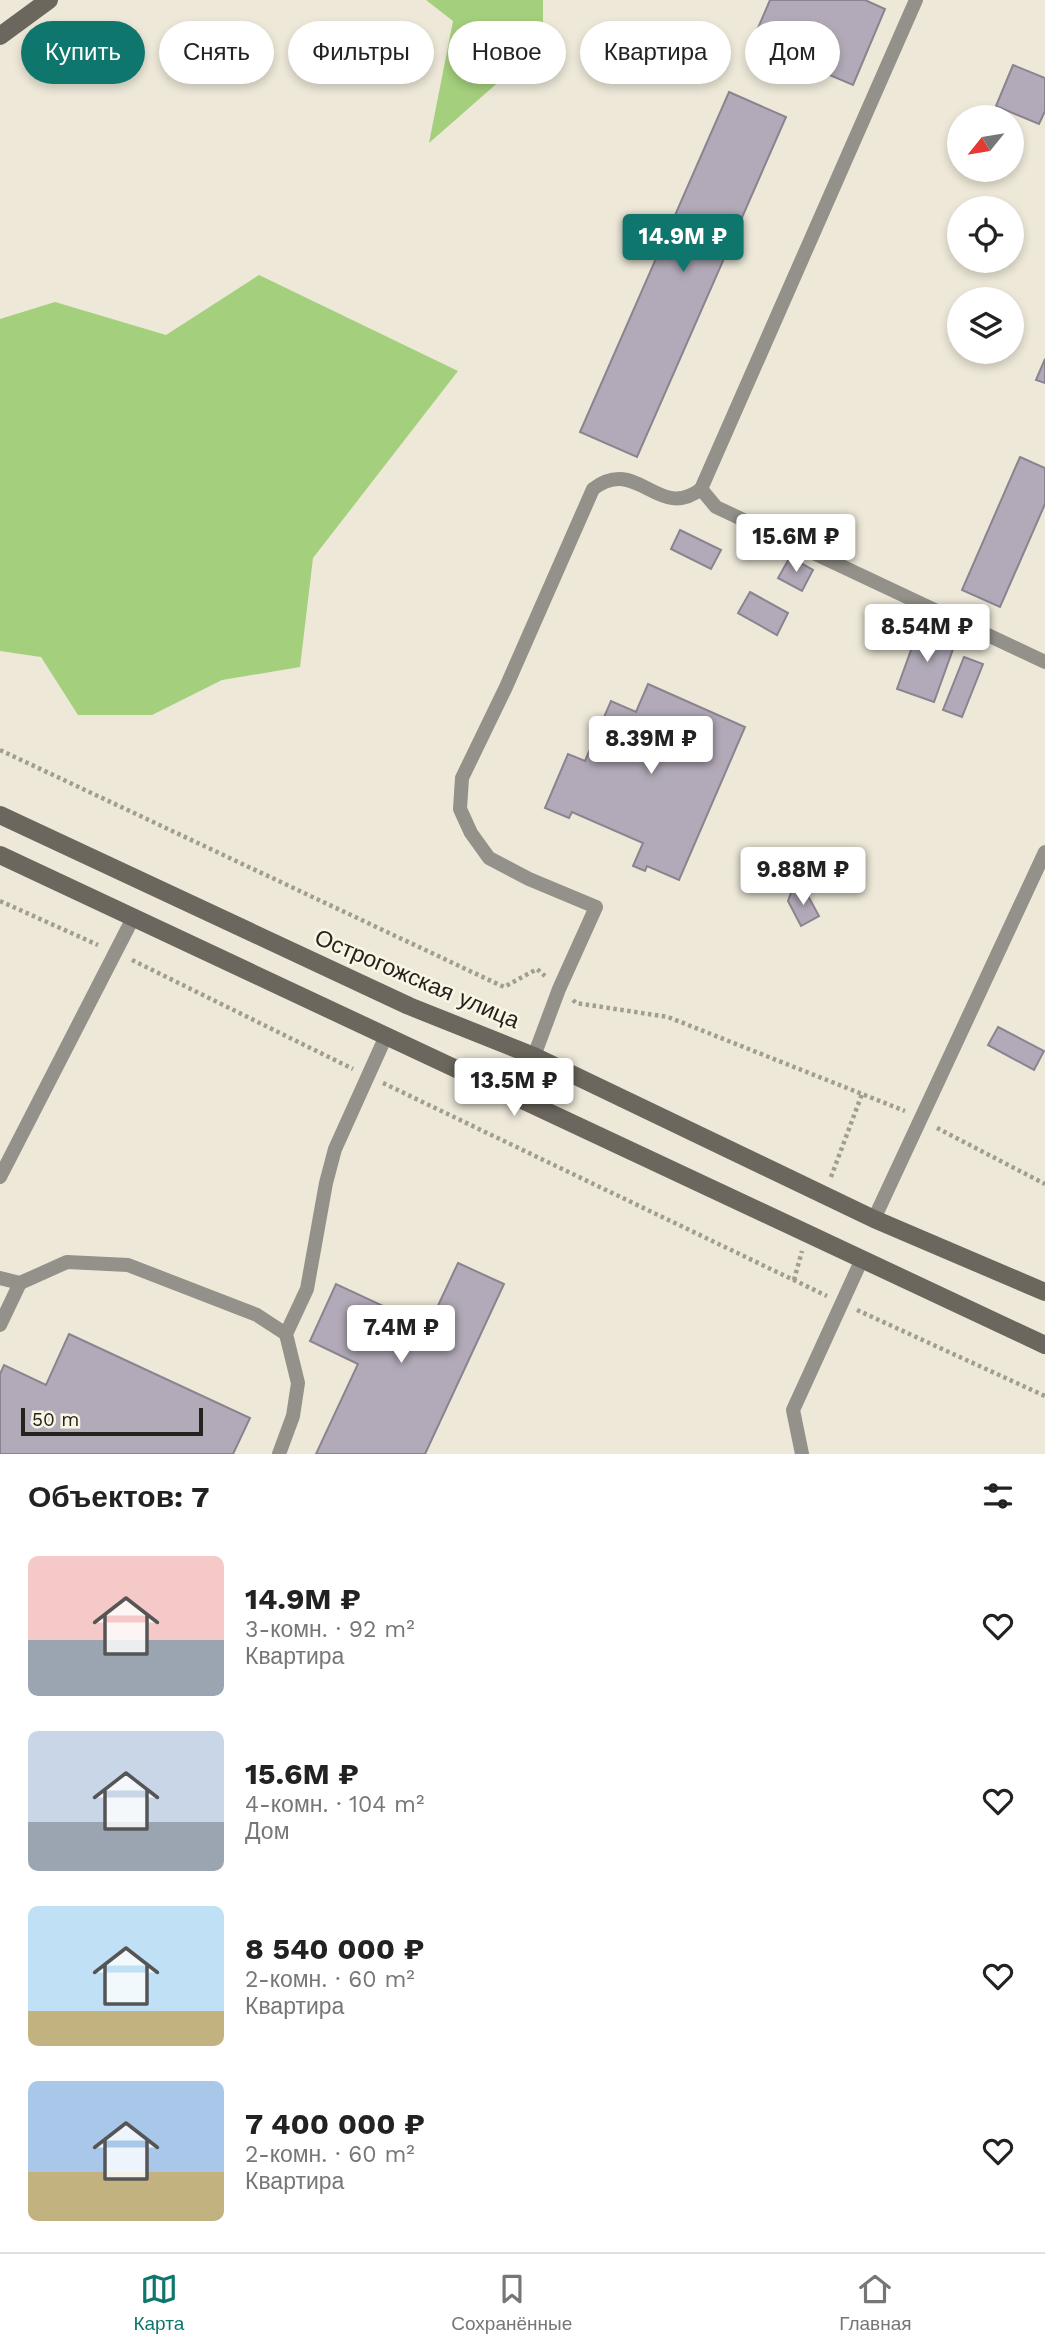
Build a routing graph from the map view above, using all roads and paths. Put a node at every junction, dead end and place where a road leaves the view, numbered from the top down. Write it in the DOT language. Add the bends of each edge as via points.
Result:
graph roads {
  1 [pos="50,0"];
  2 [pos="916,0"];
  3 [pos="0,36"];
  4 [pos="701,489"];
  5 [pos="1045,662"];
  6 [pos="0,750"];
  7 [pos="0,815"];
  8 [pos="0,855"];
  9 [pos="1044,859"];
  10 [pos="0,901"];
  11 [pos="133,918"];
  12 [pos="115,952"];
  13 [pos="559,989"];
  14 [pos="386,1036"];
  15 [pos="534,1056"];
  16 [pos="368,1076"];
  17 [pos="920,1119"];
  18 [pos="0,1177"];
  19 [pos="1045,1184"];
  20 [pos="874,1219"];
  21 [pos="862,1259"];
  22 [pos="0,1278"];
  23 [pos="20,1283"];
  24 [pos="1045,1292"];
  25 [pos="842,1303"];
  26 [pos="0,1325"];
  27 [pos="286,1334"];
  28 [pos="1045,1345"];
  29 [pos="1045,1396"];
  30 [pos="279,1454"];
  31 [pos="802,1454"];
  1 -- 3 [label="street"];
  2 -- 4 [label="lane"];
  4 -- 5 [label="lane" via="716,507"];
  4 -- 13 [label="lane" via="690,498 676,500 623,478 605,480 593,489 462,778 460,809 489,858 596,907"];
  6 -- 13 [label="path" via="504,986 537,969"];
  7 -- 15 [label="street, Острогожская улица" via="409,1006"];
  8 -- 11 [label="street"];
  9 -- 17 [label="lane"];
  10 -- 12 [label="path"];
  11 -- 12 [label="lane"];
  11 -- 14 [label="street"];
  12 -- 16 [label="path"];
  12 -- 18 [label="lane"];
  13 -- 15 [label="lane"];
  13 -- 17 [label="path" via="576,1003 668,1017"];
  14 -- 16 [label="lane"];
  14 -- 21 [label="street"];
  15 -- 20 [label="street, Острогожская улица"];
  16 -- 25 [label="path"];
  16 -- 27 [label="lane" via="335,1149 307,1289"];
  17 -- 19 [label="path"];
  17 -- 20 [label="lane"];
  20 -- 24 [label="street, Острогожская улица"];
  21 -- 25 [label="lane"];
  21 -- 28 [label="street"];
  22 -- 23 [label="lane"];
  23 -- 26 [label="lane"];
  23 -- 27 [label="lane" via="67,1262 128,1265 257,1315"];
  25 -- 29 [label="path"];
  25 -- 31 [label="lane" via="793,1410"];
  27 -- 30 [label="lane" via="298,1383 293,1416"];
}
